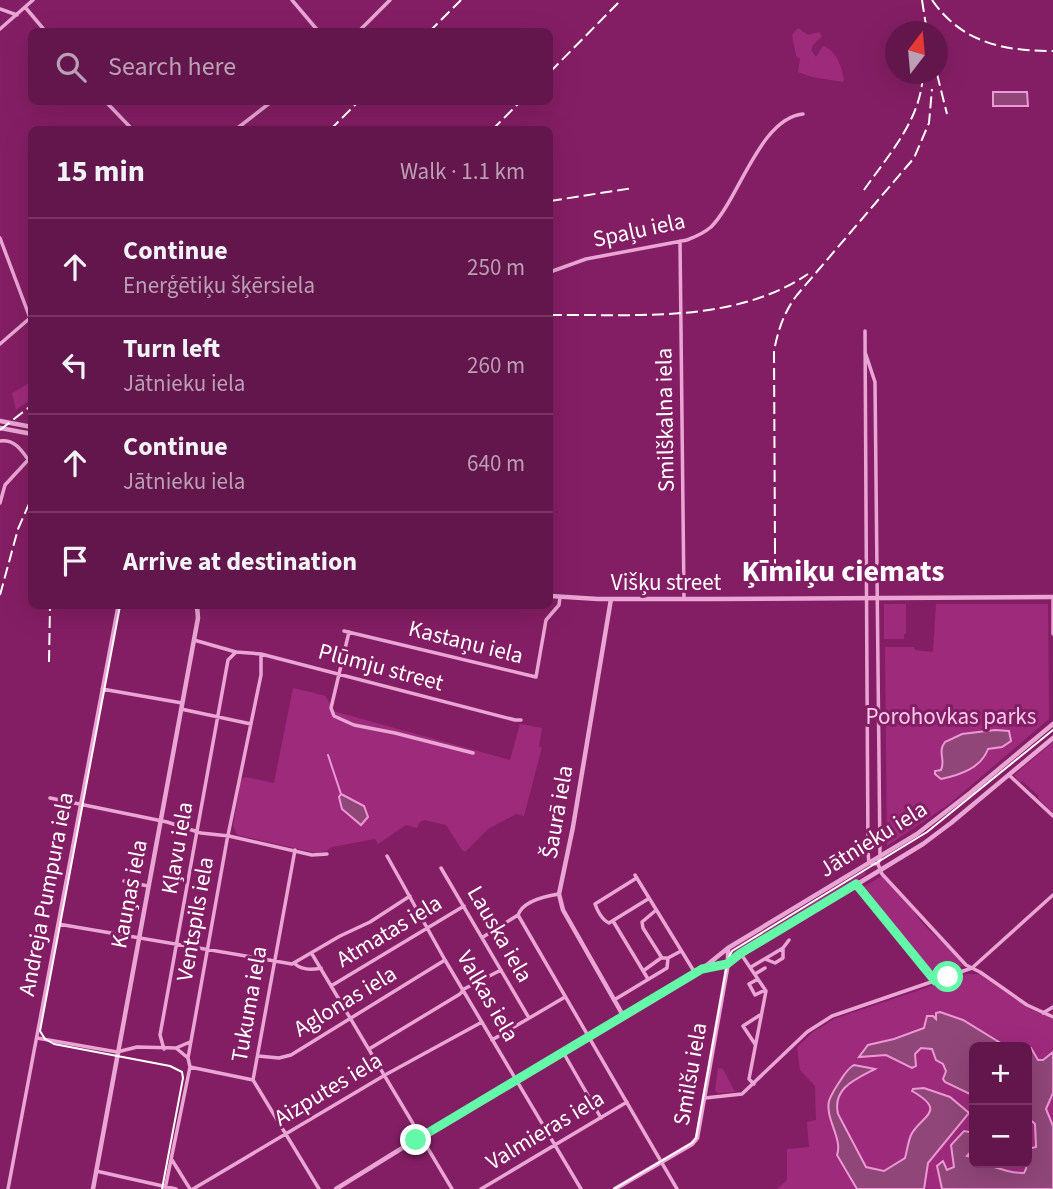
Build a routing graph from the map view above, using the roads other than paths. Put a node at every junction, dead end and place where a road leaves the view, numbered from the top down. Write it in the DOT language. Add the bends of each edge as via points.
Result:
graph roads {
  1 [pos="33,0"];
  2 [pos="292,0"];
  3 [pos="390,0"];
  4 [pos="25,8"];
  5 [pos="0,9"];
  6 [pos="17,15"];
  7 [pos="42,28"];
  8 [pos="316,28"];
  9 [pos="362,28"];
  10 [pos="0,29"];
  11 [pos="109,105"];
  12 [pos="267,105"];
  13 [pos="803,114"];
  14 [pos="129,126"];
  15 [pos="241,126"];
  16 [pos="0,238"];
  17 [pos="681,242"];
  18 [pos="553,271"];
  19 [pos="28,309"];
  20 [pos="28,320"];
  21 [pos="865,331"];
  22 [pos="0,344"];
  23 [pos="865,352"];
  24 [pos="865,382"];
  25 [pos="876,382"];
  26 [pos="0,421"];
  27 [pos="28,426"];
  28 [pos="0,428"];
  29 [pos="28,433"];
  30 [pos="0,441"];
  31 [pos="28,460"];
  32 [pos="867,482"];
  33 [pos="877,482"];
  34 [pos="0,503"];
  35 [pos="867,526"];
  36 [pos="877,526"];
  37 [pos="553,596"];
  38 [pos="560,597"];
  39 [pos="867,597"];
  40 [pos="1053,597"];
  41 [pos="878,598"];
  42 [pos="611,599"];
  43 [pos="684,599"];
  44 [pos="117,609"];
  45 [pos="197,609"];
  46 [pos="1053,634"];
  47 [pos="194,640"];
  48 [pos="234,653"];
  49 [pos="261,654"];
  50 [pos="340,675"];
  51 [pos="102,689"];
  52 [pos="182,706"];
  53 [pos="219,718"];
  54 [pos="522,720"];
  55 [pos="251,724"];
  56 [pos="1053,724"];
  57 [pos="1053,738"];
  58 [pos="473,753"];
  59 [pos="1009,775"];
  60 [pos="50,799"];
  61 [pos="81,805"];
  62 [pos="1053,816"];
  63 [pos="160,821"];
  64 [pos="198,832"];
  65 [pos="229,836"];
  66 [pos="295,850"];
  67 [pos="327,855"];
  68 [pos="387,856"];
  69 [pos="880,857"];
  70 [pos="869,863"];
  71 [pos="878,864"];
  72 [pos="441,867"];
  73 [pos="880,870"];
  74 [pos="124,881"];
  75 [pos="856,884"];
  76 [pos="148,886"];
  77 [pos="559,894"];
  78 [pos="1053,895"];
  79 [pos="410,896"];
  80 [pos="648,899"];
  81 [pos="464,906"];
  82 [pos="655,911"];
  83 [pos="518,915"];
  84 [pos="613,921"];
  85 [pos="58,924"];
  86 [pos="429,928"];
  87 [pos="138,937"];
  88 [pos="483,937"];
  89 [pos="789,940"];
  90 [pos="177,943"];
  91 [pos="729,947"];
  92 [pos="783,948"];
  93 [pos="208,949"];
  94 [pos="681,951"];
  95 [pos="741,953"];
  96 [pos="312,954"];
  97 [pos="662,958"];
  98 [pos="668,958"];
  99 [pos="765,959"];
  100 [pos="446,960"];
  101 [pos="275,962"];
  102 [pos="295,964"];
  103 [pos="728,964"];
  104 [pos="749,965"];
  105 [pos="321,968"];
  106 [pos="765,968"];
  107 [pos="972,968"];
  108 [pos="702,969"];
  109 [pos="501,970"];
  110 [pos="643,971"];
  111 [pos="695,973"];
  112 [pos="755,974"];
  113 [pos="648,979"];
  114 [pos="758,979"];
  115 [pos="935,981"];
  116 [pos="331,986"];
  117 [pos="464,989"];
  118 [pos="765,990"];
  119 [pos="772,992"];
  120 [pos="565,997"];
  121 [pos="614,1000"];
  122 [pos="1053,1007"];
  123 [pos="1043,1013"];
  124 [pos="762,1014"];
  125 [pos="351,1017"];
  126 [pos="624,1017"];
  127 [pos="1053,1017"];
  128 [pos="529,1018"];
  129 [pos="482,1021"];
  130 [pos="590,1037"];
  131 [pos="37,1038"];
  132 [pos="492,1040"];
  133 [pos="191,1041"];
  134 [pos="756,1046"];
  135 [pos="176,1048"];
  136 [pos="164,1049"];
  137 [pos="369,1049"];
  138 [pos="117,1052"];
  139 [pos="563,1052"];
  140 [pos="258,1056"];
  141 [pos="188,1058"];
  142 [pos="190,1067"];
  143 [pos="385,1074"];
  144 [pos="517,1079"];
  145 [pos="253,1080"];
  146 [pos="754,1084"];
  147 [pos="705,1098"];
  148 [pos="627,1102"];
  149 [pos="601,1118"];
  150 [pos="286,1134"];
  151 [pos="421,1136"];
  152 [pos="555,1144"];
  153 [pos="171,1158"];
  154 [pos="661,1162"];
  155 [pos="96,1171"];
  156 [pos="625,1183"];
  157 [pos="166,1187"];
  158 [pos="8,1189"];
  159 [pos="93,1189"];
  160 [pos="176,1189"];
  161 [pos="191,1189"];
  162 [pos="319,1189"];
  163 [pos="336,1189"];
  164 [pos="452,1189"];
  165 [pos="481,1189"];
  166 [pos="581,1189"];
  167 [pos="615,1189"];
  168 [pos="629,1189"];
  169 [pos="677,1189"];
  1 -- 4 [label="street"];
  2 -- 8 [label="street"];
  3 -- 9 [label="street"];
  4 -- 6 [label="street"];
  4 -- 7 [label="street"];
  5 -- 6 [label="street"];
  6 -- 10 [label="street"];
  11 -- 14 [label="street"];
  12 -- 15 [label="street"];
  13 -- 17 [label="street, Spaļu iela" via="792,115 767,139 715,222"];
  16 -- 19 [label="street"];
  17 -- 18 [label="street, Spaļu iela" via="586,259"];
  17 -- 43 [label="street, Smilškalna iela"];
  20 -- 22 [label="street"];
  21 -- 23 [label="street"];
  23 -- 24 [label="street"];
  23 -- 25 [label="street"];
  24 -- 25 [label="street"];
  24 -- 32 [label="street"];
  25 -- 33 [label="street"];
  26 -- 27 [label="street"];
  28 -- 29 [label="street"];
  30 -- 31 [label="street" via="13,443"];
  31 -- 34 [label="street" via="5,485"];
  32 -- 33 [label="street"];
  32 -- 35 [label="street"];
  33 -- 36 [label="street"];
  35 -- 36 [label="street"];
  35 -- 39 [label="street"];
  36 -- 41 [label="street"];
  37 -- 38 [label="street, Višķu street"];
  38 -- 42 [label="street, Višķu street"];
  38 -- 50 [label="street, Kastaņu iela" via="546,620 536,677 347,631"];
  39 -- 41 [label="street, Višķu street"];
  39 -- 43 [label="street, Višķu street"];
  39 -- 70 [label="street"];
  40 -- 41 [label="street, Višķu street"];
  40 -- 46 [label="street"];
  41 -- 69 [label="street"];
  42 -- 43 [label="street, Višķu street"];
  42 -- 77 [label="street, Šaurā iela"];
  44 -- 51 [label="street, Andreja Pumpura iela"];
  45 -- 47 [label="street, Kauņas iela"];
  47 -- 48 [label="street, Plūmju street"];
  47 -- 52 [label="street, Kauņas iela"];
  48 -- 49 [label="street, Plūmju street"];
  48 -- 53 [label="street, Kļavu iela"];
  49 -- 50 [label="street, Plūmju street"];
  49 -- 55 [label="street, Ventspils iela"];
  50 -- 54 [label="street, Plūmju street"];
  50 -- 58 [label="street" via="331,708 338,719"];
  51 -- 52 [label="street"];
  51 -- 61 [label="street, Andreja Pumpura iela"];
  52 -- 53 [label="street"];
  52 -- 63 [label="street, Kauņas iela"];
  53 -- 55 [label="street"];
  53 -- 64 [label="street, Kļavu iela"];
  55 -- 65 [label="street, Ventspils iela"];
  56 -- 69 [label="street, Jātnieku iela" via="940,818"];
  57 -- 59 [label="street, Jātnieku iela"];
  59 -- 62 [label="street"];
  59 -- 73 [label="street, Jātnieku iela" via="951,823"];
  60 -- 61 [label="street"];
  61 -- 63 [label="street"];
  61 -- 85 [label="street, Andreja Pumpura iela"];
  63 -- 64 [label="street"];
  63 -- 76 [label="street, Kauņas iela"];
  64 -- 65 [label="street"];
  64 -- 90 [label="street, Kļavu iela"];
  65 -- 66 [label="street"];
  65 -- 93 [label="street, Ventspils iela"];
  66 -- 67 [label="street"];
  66 -- 101 [label="street, Tukuma iela"];
  68 -- 79 [label="street, Valkas iela"];
  69 -- 70 [label="street, Jātnieku iela"];
  69 -- 71 [label="street"];
  70 -- 71 [label="street"];
  70 -- 91 [label="street, Jātnieku iela"];
  71 -- 73 [label="street"];
  72 -- 81 [label="street, Lauska iela"];
  73 -- 75 [label="street, Jātnieku iela"];
  73 -- 107 [label="street"];
  74 -- 76 [label="street"];
  75 -- 95 [label="street, Jātnieku iela"];
  75 -- 115 [label="street"];
  76 -- 87 [label="street, Kauņas iela"];
  77 -- 83 [label="street" via="537,899"];
  77 -- 121 [label="street, Šaurā iela" via="563,910"];
  78 -- 107 [label="street"];
  79 -- 86 [label="street, Valkas iela"];
  79 -- 96 [label="street"];
  80 -- 82 [label="street"];
  80 -- 84 [label="street"];
  80 -- 84 [label="street" via="635,877 595,904 605,921"];
  81 -- 86 [label="street, Atmatas iela"];
  81 -- 88 [label="street, Lauska iela"];
  82 -- 94 [label="street"];
  82 -- 97 [label="street" via="642,922"];
  83 -- 88 [label="street"];
  83 -- 120 [label="street"];
  84 -- 110 [label="street"];
  85 -- 87 [label="street"];
  85 -- 131 [label="street, Andreja Pumpura iela"];
  86 -- 100 [label="street, Valkas iela"];
  86 -- 116 [label="street, Atmatas iela"];
  87 -- 90 [label="street"];
  87 -- 138 [label="street, Kauņas iela"];
  88 -- 109 [label="street, Lauska iela"];
  89 -- 92 [label="street"];
  90 -- 93 [label="street"];
  90 -- 136 [label="street, Kļavu iela" via="160,1035"];
  91 -- 103 [label="street, Smilšu iela"];
  91 -- 108 [label="street, Jātnieku iela"];
  92 -- 99 [label="street"];
  92 -- 99 [label="street" via="775,963"];
  93 -- 101 [label="street"];
  93 -- 133 [label="street, Ventspils iela"];
  94 -- 98 [label="street"];
  94 -- 111 [label="street"];
  95 -- 103 [label="street, Jātnieku iela"];
  95 -- 104 [label="street"];
  96 -- 102 [label="street"];
  96 -- 105 [label="street"];
  97 -- 98 [label="street"];
  97 -- 110 [label="street"];
  98 -- 113 [label="street" via="667,968"];
  99 -- 104 [label="street"];
  100 -- 117 [label="street, Valkas iela"];
  100 -- 125 [label="street, Aglonas iela"];
  101 -- 102 [label="street"];
  101 -- 140 [label="street, Tukuma iela"];
  102 -- 105 [label="street"];
  103 -- 108 [label="street, Jātnieku iela"];
  103 -- 147 [label="street, Smilšu iela"];
  104 -- 112 [label="street"];
  105 -- 116 [label="street"];
  106 -- 112 [label="street"];
  107 -- 115 [label="street"];
  107 -- 123 [label="street"];
  108 -- 111 [label="street, Jātnieku iela"];
  109 -- 117 [label="street"];
  109 -- 128 [label="street, Lauska iela"];
  110 -- 113 [label="street"];
  111 -- 126 [label="street, Jātnieku iela"];
  112 -- 114 [label="street"];
  113 -- 121 [label="street"];
  114 -- 118 [label="street"];
  114 -- 118 [label="street" via="749,984 755,995"];
  115 -- 146 [label="street" via="818,1024"];
  116 -- 125 [label="street"];
  117 -- 129 [label="street, Valkas iela"];
  117 -- 137 [label="street"];
  118 -- 119 [label="street"];
  118 -- 124 [label="street"];
  120 -- 128 [label="street"];
  120 -- 130 [label="street"];
  121 -- 126 [label="street, Šaurā iela"];
  122 -- 123 [label="street"];
  123 -- 127 [label="street"];
  124 -- 134 [label="street"];
  124 -- 134 [label="street" via="743,1026"];
  125 -- 137 [label="street"];
  125 -- 140 [label="street, Aglonas iela" via="291,1055"];
  126 -- 130 [label="street, Jātnieku iela"];
  128 -- 132 [label="street"];
  129 -- 132 [label="street, Valkas iela"];
  129 -- 143 [label="street, Aizputes iela"];
  130 -- 139 [label="street, Jātnieku iela"];
  130 -- 148 [label="street"];
  131 -- 138 [label="street"];
  131 -- 158 [label="street, Andreja Pumpura iela"];
  132 -- 144 [label="street, Valkas iela"];
  133 -- 135 [label="street"];
  133 -- 141 [label="street, Ventspils iela"];
  134 -- 146 [label="street" via="749,1079"];
  135 -- 136 [label="street"];
  135 -- 141 [label="street"];
  136 -- 138 [label="street" via="137,1047"];
  137 -- 143 [label="street"];
  138 -- 155 [label="street, Kauņas iela"];
  139 -- 144 [label="street, Jātnieku iela"];
  139 -- 149 [label="street"];
  140 -- 145 [label="street, Tukuma iela"];
  141 -- 142 [label="street, Ventspils iela"];
  142 -- 145 [label="street"];
  142 -- 153 [label="street, Ventspils iela"];
  143 -- 150 [label="street, Aizputes iela"];
  143 -- 151 [label="street"];
  144 -- 151 [label="street, Jātnieku iela"];
  144 -- 152 [label="street, Valkas iela"];
  145 -- 150 [label="street, Tukuma iela"];
  146 -- 147 [label="street" via="742,1094"];
  147 -- 154 [label="street, Smilšu iela" via="695,1141"];
  148 -- 149 [label="street, Valmieras iela"];
  148 -- 154 [label="street"];
  149 -- 152 [label="street, Valmieras iela"];
  150 -- 161 [label="street, Aizputes iela"];
  150 -- 162 [label="street, Tukuma iela"];
  151 -- 163 [label="street, Jātnieku iela"];
  151 -- 164 [label="street"];
  152 -- 165 [label="street, Valmieras iela"];
  152 -- 166 [label="street, Valkas iela"];
  153 -- 157 [label="street, Ventspils iela"];
  153 -- 161 [label="street"];
  154 -- 156 [label="street, Smilšu iela"];
  154 -- 169 [label="street"];
  155 -- 157 [label="street"];
  155 -- 159 [label="street, Kauņas iela"];
  156 -- 167 [label="street, Smilšu iela"];
  156 -- 168 [label="street"];
  157 -- 160 [label="street"];
}
